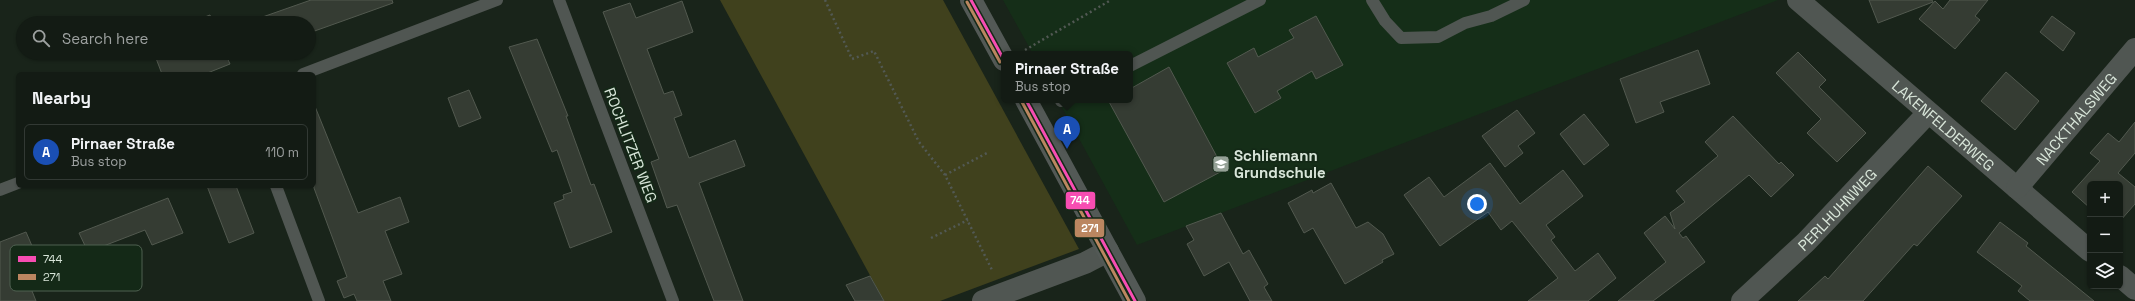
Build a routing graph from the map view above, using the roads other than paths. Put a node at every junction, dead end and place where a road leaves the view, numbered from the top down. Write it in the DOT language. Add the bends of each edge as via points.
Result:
graph roads {
  1 [pos="497,0"];
  2 [pos="559,0"];
  3 [pos="971,0"];
  4 [pos="1260,0"];
  5 [pos="1372,0"];
  6 [pos="1524,0"];
  7 [pos="1798,0"];
  8 [pos="2135,49"];
  9 [pos="1008,51"];
  10 [pos="1133,64"];
  11 [pos="308,72"];
  12 [pos="1028,103"];
  13 [pos="1928,113"];
  14 [pos="16,184"];
  15 [pos="277,188"];
  16 [pos="2017,188"];
  17 [pos="0,190"];
  18 [pos="2087,248"];
  19 [pos="1108,251"];
  20 [pos="2123,279"];
  21 [pos="2135,289"];
  22 [pos="319,301"];
  23 [pos="673,301"];
  24 [pos="983,301"];
  25 [pos="1135,301"];
  26 [pos="1742,301"];
  1 -- 11 [label="lane"];
  2 -- 23 [label="lane, ROCHLITZER WEG"];
  3 -- 9 [label="street"];
  4 -- 10 [label="lane"];
  5 -- 6 [label="lane" via="1384,21 1401,38 1438,38 1465,23 1491,16"];
  7 -- 13 [label="street, LAKENFELDERWEG"];
  8 -- 16 [label="street, NACKTHALSWEG"];
  12 -- 19 [label="street"];
  13 -- 16 [label="street, LAKENFELDERWEG"];
  13 -- 26 [label="street, PERLHUHNWEG" via="1806,242"];
  14 -- 17 [label="lane"];
  15 -- 22 [label="lane"];
  16 -- 18 [label="street, LAKENFELDERWEG"];
  19 -- 24 [label="street" via="1085,263"];
  19 -- 25 [label="street"];
  20 -- 21 [label="street"];
}
